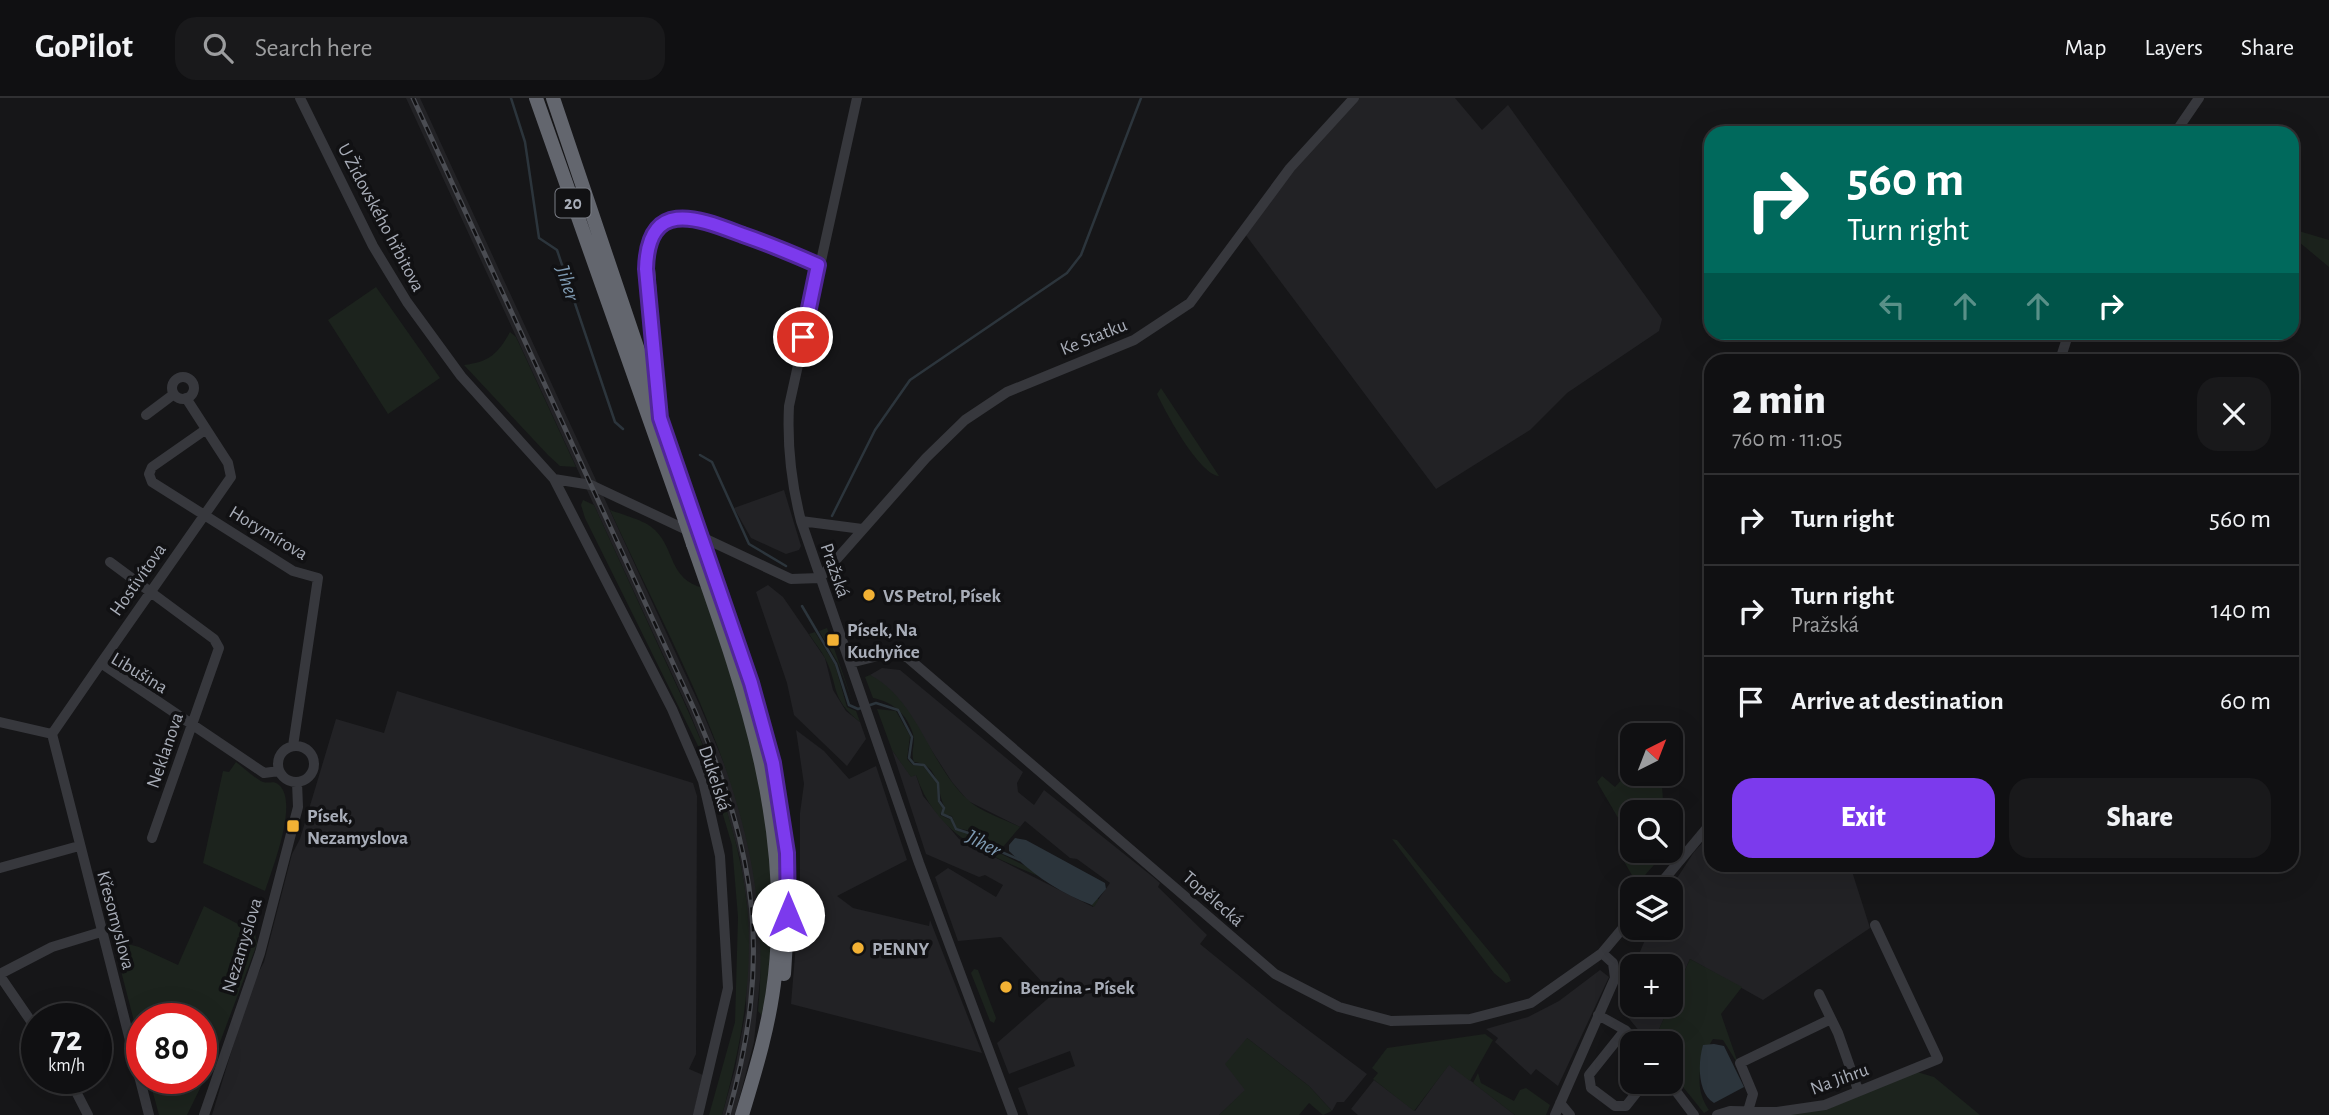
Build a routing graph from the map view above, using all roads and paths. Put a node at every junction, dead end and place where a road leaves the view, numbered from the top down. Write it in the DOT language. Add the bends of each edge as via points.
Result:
graph roads {
  1 [pos="300,98"];
  2 [pos="536,98"];
  3 [pos="553,98"];
  4 [pos="857,98"];
  5 [pos="1354,98"];
  6 [pos="2199,98"];
  7 [pos="2180,126"];
  8 [pos="818,265"];
  9 [pos="174,394"];
  10 [pos="186,398"];
  11 [pos="145,415"];
  12 [pos="660,418"];
  13 [pos="205,430"];
  14 [pos="554,478"];
  15 [pos="202,514"];
  16 [pos="690,520"];
  17 [pos="801,521"];
  18 [pos="862,529"];
  19 [pos="699,545"];
  20 [pos="110,562"];
  21 [pos="820,578"];
  22 [pos="150,591"];
  23 [pos="101,663"];
  24 [pos="850,663"];
  25 [pos="0,722"];
  26 [pos="192,724"];
  27 [pos="52,734"];
  28 [pos="293,746"];
  29 [pos="279,771"];
  30 [pos="297,782"];
  31 [pos="1704,830"];
  32 [pos="152,838"];
  33 [pos="79,846"];
  34 [pos="0,868"];
  35 [pos="1665,877"];
  36 [pos="1875,925"];
  37 [pos="101,932"];
  38 [pos="1620,932"];
  39 [pos="1602,953"];
  40 [pos="0,975"];
  41 [pos="1819,994"];
  42 [pos="21,1006"];
  43 [pos="1598,1015"];
  44 [pos="1831,1020"];
  45 [pos="1625,1030"];
  46 [pos="1620,1036"];
  47 [pos="1858,1090"];
  48 [pos="77,1094"];
  49 [pos="1636,1094"];
  50 [pos="1678,1094"];
  51 [pos="1560,1103"];
  52 [pos="1748,1111"];
  53 [pos="88,1115"];
  54 [pos="149,1115"];
  55 [pos="204,1115"];
  56 [pos="698,1115"];
  57 [pos="742,1115"];
  58 [pos="751,1115"];
  59 [pos="1013,1115"];
  60 [pos="1555,1115"];
  61 [pos="1570,1115"];
  62 [pos="1694,1115"];
  63 [pos="1717,1115"];
  1 -- 14 [label="street, U Židovského hřbitova" via="373,246 407,302 461,376"];
  2 -- 16 [label="highway, 20"];
  3 -- 12 [label="highway, 20"];
  4 -- 8 [label="street, Pražská"];
  5 -- 18 [label="street, Ke Statku" via="1290,168 1190,303 1134,340 1007,392 965,420"];
  6 -- 7 [label="street"];
  8 -- 12 [label="highway, 20" via="699,218 677,218 655,231 648,245 646,269"];
  8 -- 17 [label="street, Pražská" via="789,406 787,448"];
  9 -- 10 [label="street"];
  9 -- 10 [label="street" via="174,381 186,377 194,388"];
  9 -- 11 [label="street"];
  10 -- 13 [label="street"];
  12 -- 16 [label="highway, 20"];
  13 -- 15 [label="street, Hostivítova" via="228,463 231,477"];
  13 -- 15 [label="street, Horymírova" via="152,467 149,474 152,482"];
  14 -- 21 [label="street" via="591,485 791,579"];
  14 -- 56 [label="street, Dukelská" via="672,709 703,781 720,856 728,988"];
  15 -- 22 [label="street, Hostivítova"];
  15 -- 28 [label="street, Horymírova" via="293,571 318,578"];
  16 -- 19 [label="highway, 20, bridge"];
  17 -- 18 [label="street"];
  17 -- 21 [label="street, Pražská"];
  18 -- 21 [label="street, Ke Statku"];
  19 -- 57 [label="highway, 20" via="753,719 777,851 775,975 762,1051"];
  19 -- 58 [label="highway, 20" via="764,724 787,853 787,952 780,1002"];
  20 -- 22 [label="street, Neklanova"];
  21 -- 24 [label="street, Pražská"];
  22 -- 23 [label="street, Hostivítova"];
  22 -- 26 [label="street, Neklanova" via="214,639 219,648"];
  23 -- 26 [label="street, Libušina"];
  23 -- 27 [label="street, Libušina"];
  24 -- 39 [label="street, Topělecká" via="894,652 908,658 1275,974 1339,1007 1391,1021 1470,1019 1531,1003"];
  24 -- 59 [label="street, Pražská"];
  25 -- 27 [label="street"];
  26 -- 29 [label="street, Libušina" via="264,773"];
  26 -- 32 [label="street, Neklanova"];
  27 -- 33 [label="street, Křesomyslova"];
  28 -- 29 [label="street" via="279,758"];
  28 -- 30 [label="street" via="306,749 314,759 313,772"];
  29 -- 30 [label="street"];
  30 -- 55 [label="street, Nezamyslova" via="298,807 260,953"];
  31 -- 35 [label="street"];
  33 -- 34 [label="street"];
  33 -- 37 [label="street, Křesomyslova"];
  36 -- 47 [label="street, Na Jihru" via="1938,1059"];
  37 -- 40 [label="street" via="52,947"];
  37 -- 54 [label="street, Křesomyslova"];
  38 -- 39 [label="street, Topělecká"];
  39 -- 43 [label="street" via="1613,964 1615,978"];
  40 -- 42 [label="street"];
  41 -- 44 [label="street"];
  43 -- 45 [label="street"];
  43 -- 51 [label="street"];
  44 -- 47 [label="street"];
  44 -- 52 [label="street" via="1740,1063 1753,1094"];
  46 -- 49 [label="street" via="1589,1075 1591,1088 1615,1106 1626,1106"];
  47 -- 52 [label="street, Na Jihru" via="1825,1105"];
  48 -- 53 [label="street"];
  50 -- 62 [label="street"];
  51 -- 60 [label="street"];
  51 -- 61 [label="street"];
  52 -- 63 [label="street, Na Jihru"];
}
